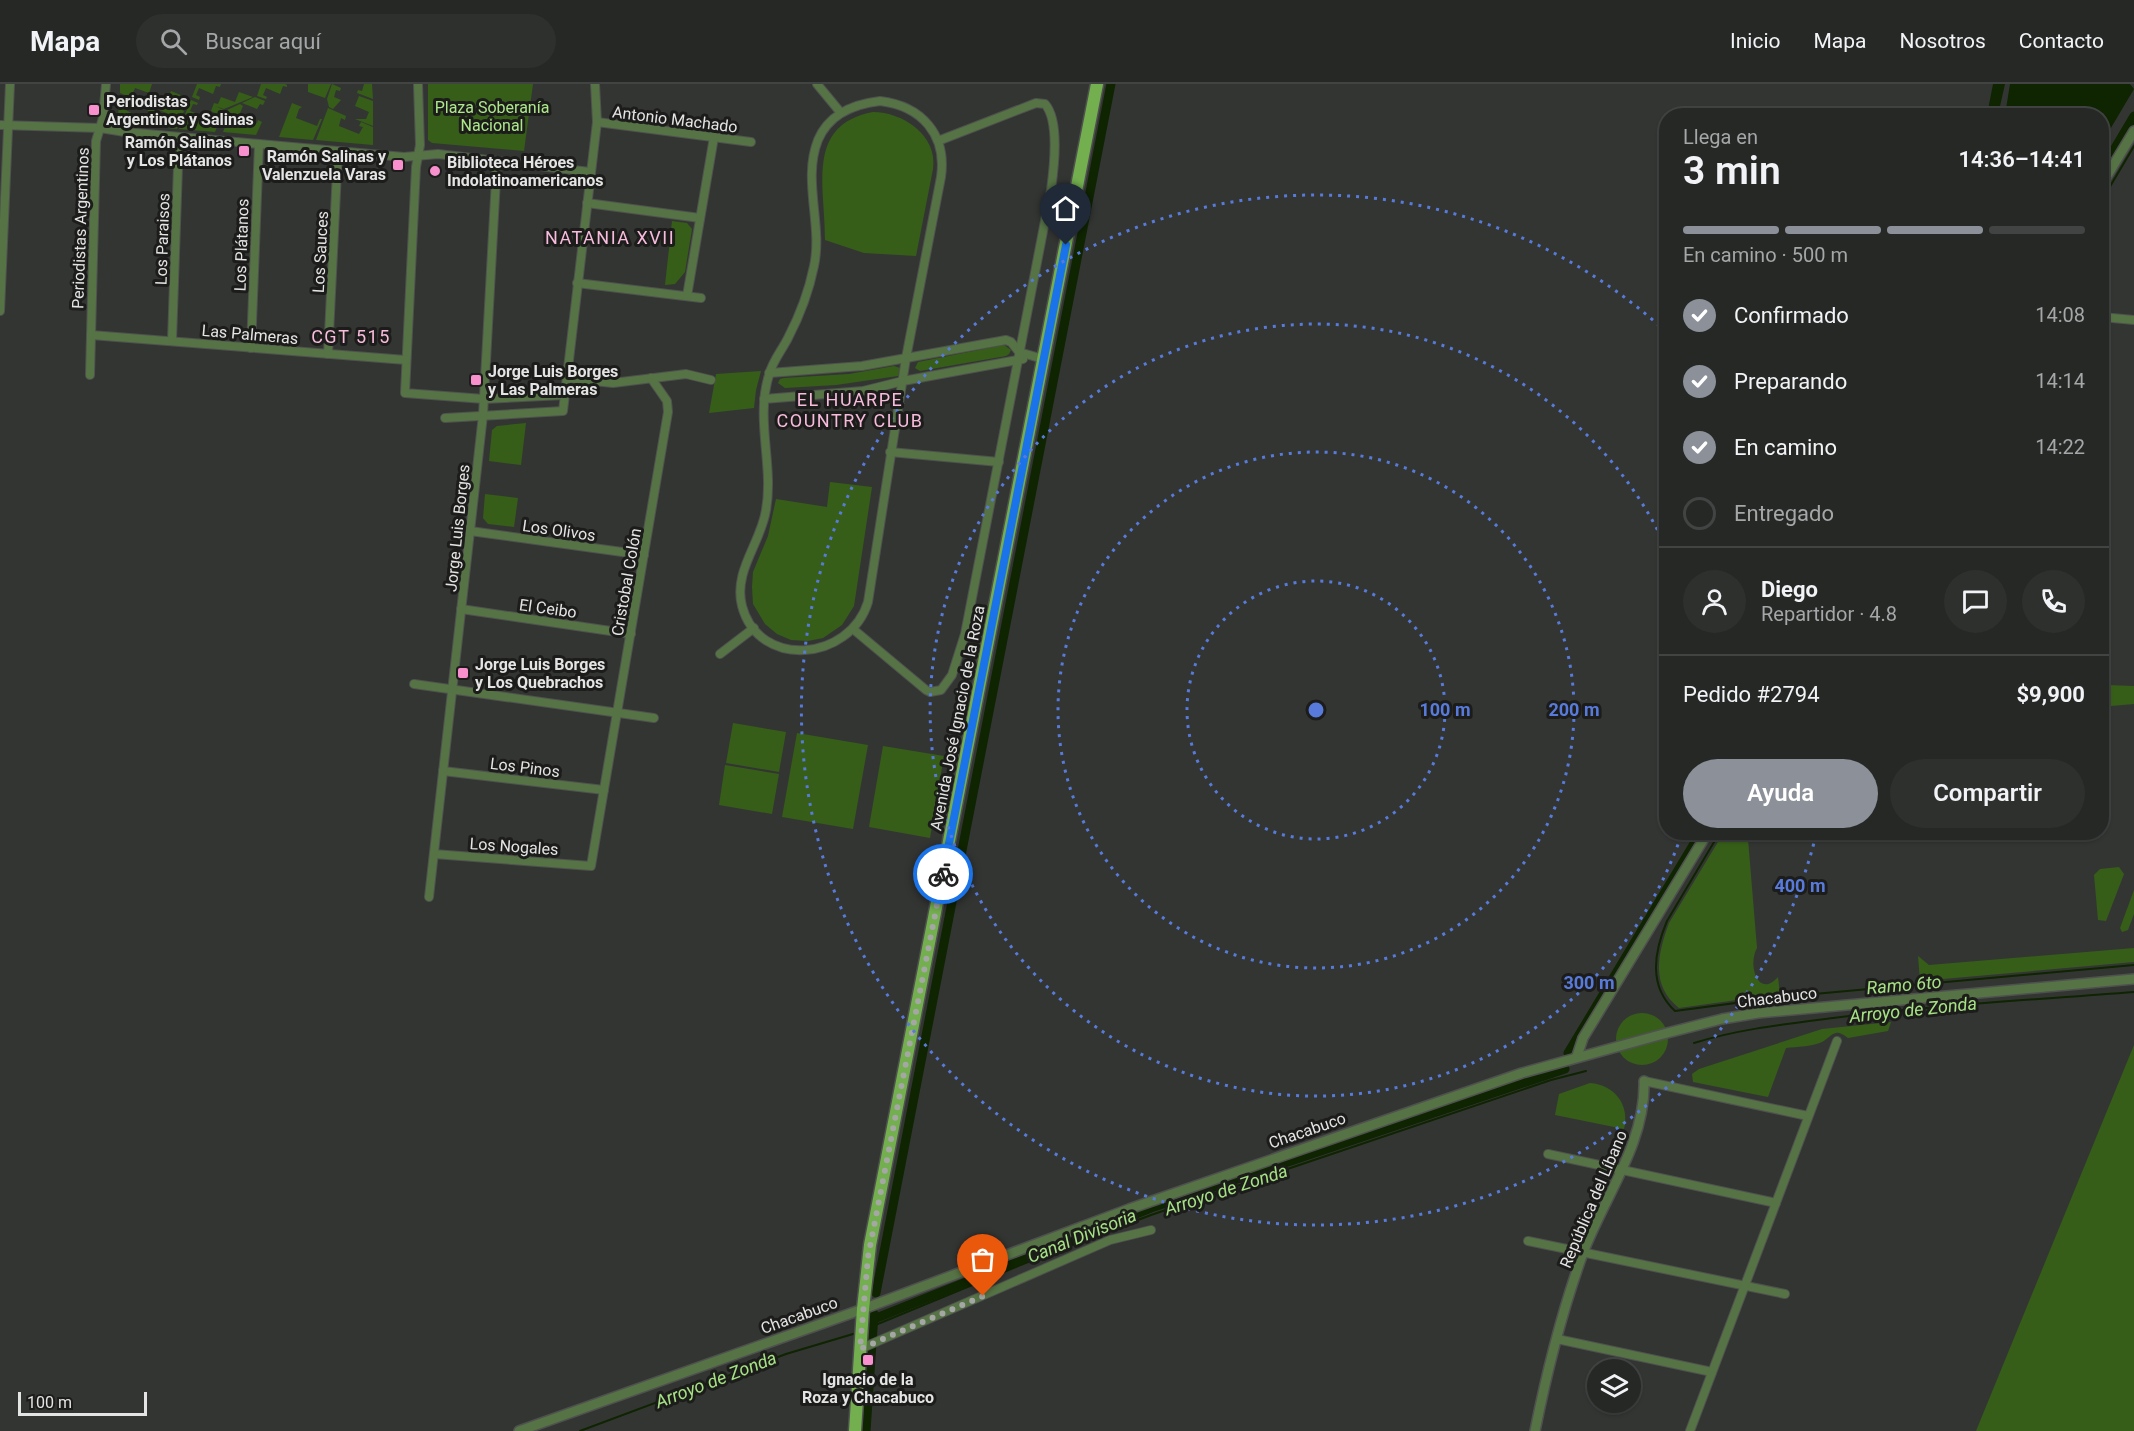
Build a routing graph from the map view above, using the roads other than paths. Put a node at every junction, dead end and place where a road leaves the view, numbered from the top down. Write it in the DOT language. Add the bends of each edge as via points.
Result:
graph roads {
  1 [pos="10,84"];
  2 [pos="106,84"];
  3 [pos="418,84"];
  4 [pos="595,84"];
  5 [pos="817,84"];
  6 [pos="1097,84"];
  7 [pos="841,113"];
  8 [pos="597,123"];
  9 [pos="4,124"];
  10 [pos="100,128"];
  11 [pos="2134,131"];
  12 [pos="179,137"];
  13 [pos="714,137"];
  14 [pos="938,141"];
  15 [pos="751,142"];
  16 [pos="259,144"];
  17 [pos="338,151"];
  18 [pos="419,155"];
  19 [pos="497,161"];
  20 [pos="590,172"];
  21 [pos="2109,172"];
  22 [pos="586,203"];
  23 [pos="700,218"];
  24 [pos="577,283"];
  25 [pos="687,296"];
  26 [pos="701,297"];
  27 [pos="0,311"];
  28 [pos="2109,318"];
  29 [pos="2134,320"];
  30 [pos="91,334"];
  31 [pos="172,341"];
  32 [pos="251,348"];
  33 [pos="328,354"];
  34 [pos="1019,356"];
  35 [pos="906,358"];
  36 [pos="1038,359"];
  37 [pos="406,360"];
  38 [pos="769,373"];
  39 [pos="90,375"];
  40 [pos="566,378"];
  41 [pos="651,378"];
  42 [pos="711,380"];
  43 [pos="903,381"];
  44 [pos="564,395"];
  45 [pos="484,399"];
  46 [pos="764,399"];
  47 [pos="483,415"];
  48 [pos="445,418"];
  49 [pos="890,452"];
  50 [pos="999,462"];
  51 [pos="470,531"];
  52 [pos="644,555"];
  53 [pos="461,609"];
  54 [pos="754,628"];
  55 [pos="853,629"];
  56 [pos="631,634"];
  57 [pos="720,654"];
  58 [pos="414,684"];
  59 [pos="452,689"];
  60 [pos="617,713"];
  61 [pos="654,718"];
  62 [pos="443,771"];
  63 [pos="604,790"];
  64 [pos="1703,840"];
  65 [pos="434,854"];
  66 [pos="591,866"];
  67 [pos="429,897"];
  68 [pos="2134,979"];
  69 [pos="1837,1041"];
  70 [pos="1577,1056"];
  71 [pos="1644,1082"];
  72 [pos="1808,1116"];
  73 [pos="1548,1154"];
  74 [pos="1621,1170"];
  75 [pos="1776,1203"];
  76 [pos="1151,1230"];
  77 [pos="1528,1241"];
  78 [pos="1584,1252"];
  79 [pos="1744,1286"];
  80 [pos="1785,1294"];
  81 [pos="863,1309"];
  82 [pos="1557,1339"];
  83 [pos="868,1346"];
  84 [pos="1712,1372"];
  85 [pos="519,1431"];
  86 [pos="855,1431"];
  87 [pos="1536,1431"];
  88 [pos="1690,1431"];
  1 -- 9 [label="street"];
  2 -- 10 [label="street, Periodistas Argentinos"];
  3 -- 18 [label="street"];
  4 -- 8 [label="street"];
  5 -- 7 [label="street"];
  6 -- 36 [label="main road, Avenida José Ignacio de la Roza"];
  7 -- 14 [label="street" via="861,103 901,105 924,119"];
  7 -- 38 [label="street" via="819,139 812,164 816,252 807,294"];
  8 -- 13 [label="street, Antonio Machado"];
  8 -- 20 [label="street"];
  9 -- 10 [label="street"];
  9 -- 27 [label="street"];
  10 -- 12 [label="street"];
  10 -- 30 [label="street, Periodistas Argentinos" via="96,141"];
  11 -- 21 [label="street"];
  12 -- 16 [label="street"];
  12 -- 31 [label="street, Los Paraisos"];
  13 -- 15 [label="street, Antonio Machado"];
  13 -- 23 [label="street"];
  14 -- 34 [label="street" via="1036,103 1045,104 1050,112 1053,174"];
  14 -- 35 [label="street" via="943,158 941,177"];
  16 -- 17 [label="street"];
  16 -- 32 [label="street, Los Plátanos"];
  17 -- 18 [label="street"];
  17 -- 33 [label="street, Los Sauces"];
  18 -- 19 [label="street"];
  18 -- 37 [label="street"];
  19 -- 20 [label="street"];
  19 -- 45 [label="street, Jorge Luis Borges"];
  20 -- 22 [label="street"];
  22 -- 23 [label="street"];
  22 -- 24 [label="street"];
  23 -- 25 [label="street"];
  24 -- 25 [label="street"];
  24 -- 40 [label="street"];
  25 -- 26 [label="street"];
  28 -- 29 [label="street"];
  30 -- 31 [label="street, Las Palmeras"];
  30 -- 39 [label="street, Periodistas Argentinos"];
  31 -- 32 [label="street, Las Palmeras"];
  32 -- 33 [label="street, Las Palmeras"];
  33 -- 37 [label="street, Las Palmeras"];
  34 -- 35 [label="street" via="1006,340"];
  34 -- 36 [label="street"];
  34 -- 43 [label="street"];
  34 -- 50 [label="street"];
  35 -- 38 [label="street" via="844,368"];
  35 -- 43 [label="street"];
  36 -- 81 [label="main road, Avenida José Ignacio de la Roza" via="873,1234"];
  37 -- 45 [label="street" via="405,393"];
  38 -- 46 [label="street"];
  40 -- 41 [label="street" via="614,382"];
  40 -- 44 [label="street"];
  41 -- 42 [label="street" via="686,374"];
  41 -- 52 [label="street, Cristobal Colón" via="669,407"];
  43 -- 46 [label="street" via="863,391"];
  43 -- 49 [label="street"];
  44 -- 45 [label="street"];
  44 -- 47 [label="street" via="562,411"];
  45 -- 47 [label="street, Jorge Luis Borges"];
  46 -- 54 [label="street" via="766,510 741,585 742,605"];
  47 -- 48 [label="street"];
  47 -- 51 [label="street, Jorge Luis Borges"];
  49 -- 50 [label="street"];
  49 -- 55 [label="street" via="868,602"];
  50 -- 55 [label="street" via="966,634 946,685 941,690 926,690"];
  51 -- 52 [label="street, Los Olivos"];
  51 -- 53 [label="street, Jorge Luis Borges"];
  52 -- 56 [label="street, Cristobal Colón"];
  53 -- 56 [label="street, El Ceibo"];
  53 -- 59 [label="street, Jorge Luis Borges"];
  54 -- 55 [label="street" via="779,647 805,651 834,644"];
  54 -- 57 [label="street"];
  56 -- 60 [label="street, Cristobal Colón"];
  58 -- 59 [label="street"];
  59 -- 60 [label="street"];
  59 -- 62 [label="street, Jorge Luis Borges"];
  60 -- 61 [label="street"];
  60 -- 63 [label="street, Cristobal Colón"];
  62 -- 63 [label="street, Los Pinos"];
  62 -- 65 [label="street, Jorge Luis Borges"];
  63 -- 66 [label="street, Cristobal Colón"];
  64 -- 70 [label="street" via="1583,1038"];
  65 -- 66 [label="street, Los Nogales"];
  65 -- 67 [label="street, Jorge Luis Borges"];
  68 -- 70 [label="street, Chacabuco" via="1758,1013"];
  69 -- 72 [label="street"];
  70 -- 81 [label="street, Chacabuco" via="1278,1156"];
  71 -- 72 [label="street"];
  71 -- 74 [label="street, República del Líbano" via="1641,1119"];
  72 -- 75 [label="street"];
  73 -- 74 [label="street"];
  74 -- 75 [label="street"];
  74 -- 78 [label="street, República del Líbano"];
  75 -- 79 [label="street"];
  76 -- 83 [label="street" via="1110,1240"];
  77 -- 78 [label="street"];
  78 -- 79 [label="street"];
  78 -- 82 [label="street, República del Líbano"];
  79 -- 80 [label="street"];
  79 -- 84 [label="street"];
  81 -- 83 [label="main road, Avenida José Ignacio de la Roza"];
  81 -- 85 [label="street, Chacabuco"];
  82 -- 84 [label="street"];
  82 -- 87 [label="street, República del Líbano"];
  83 -- 86 [label="main road, Avenida José Ignacio de la Roza"];
  84 -- 88 [label="street"];
}
